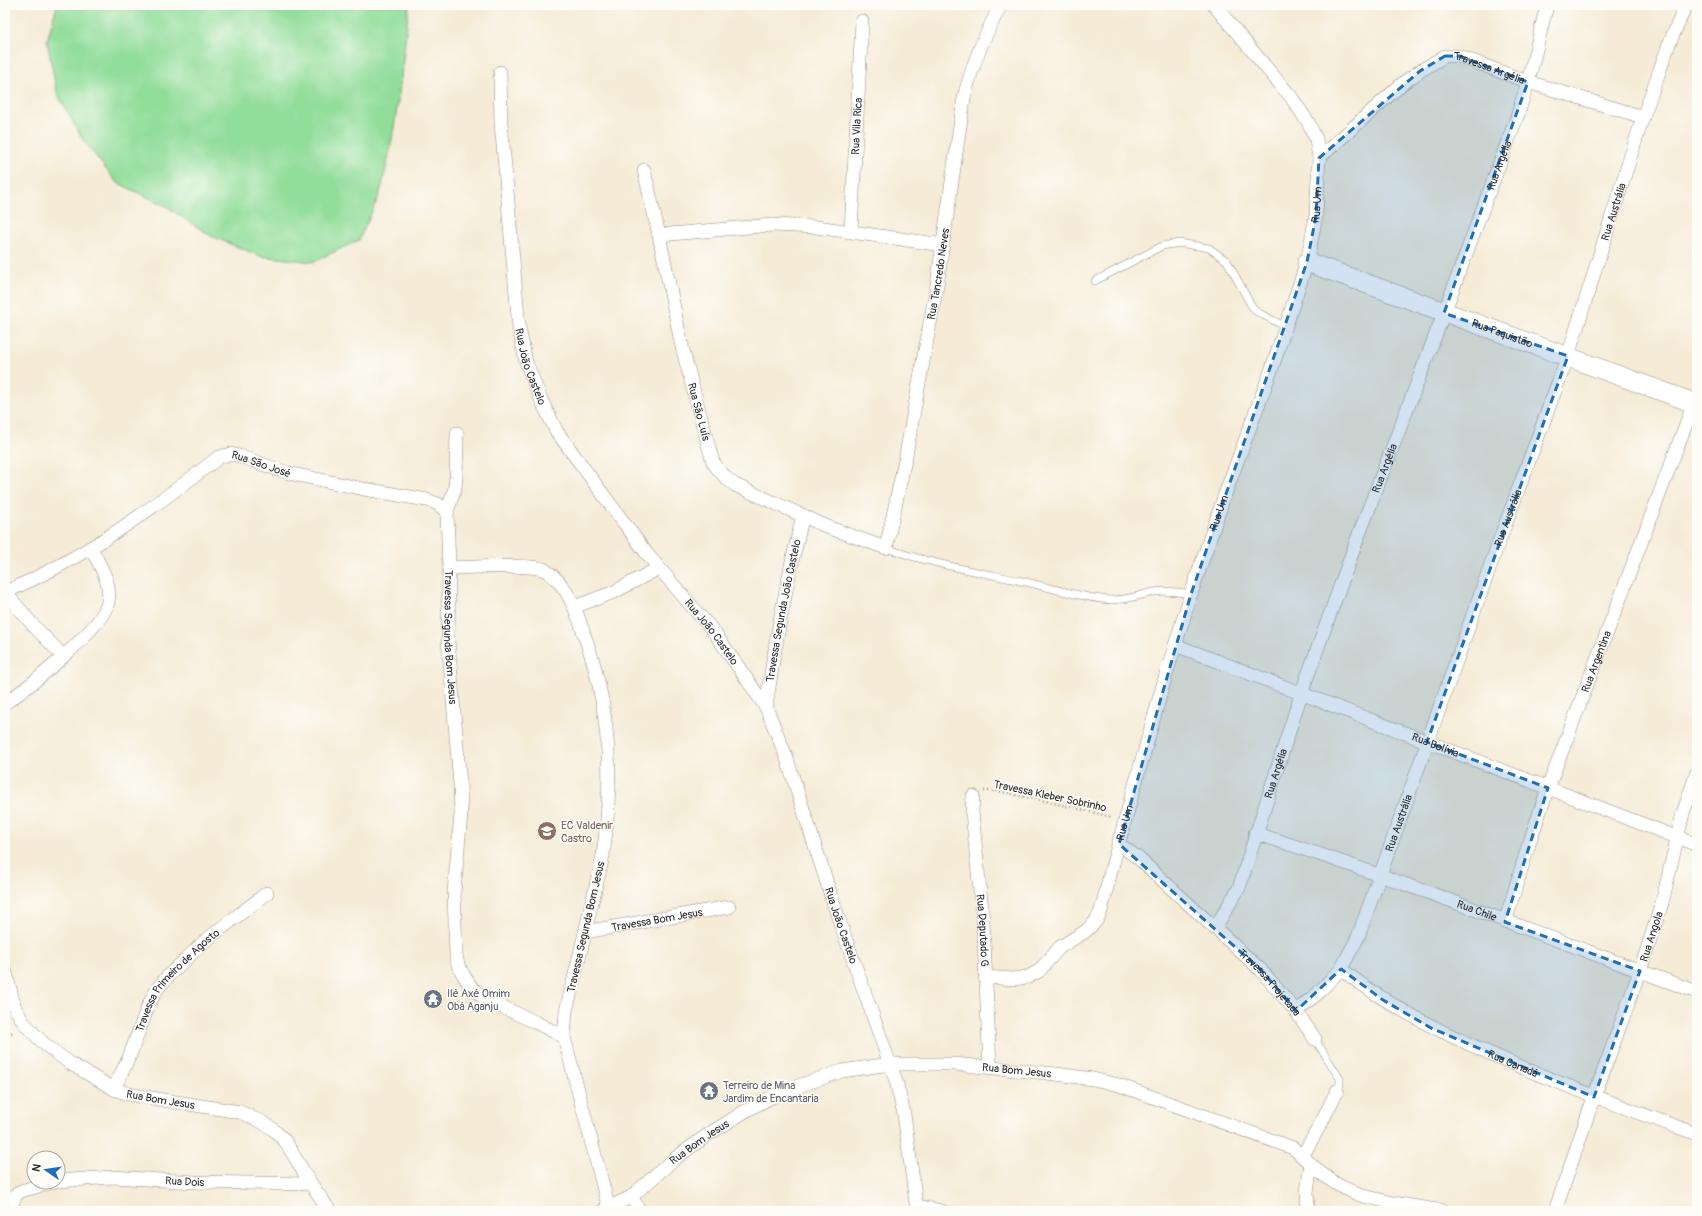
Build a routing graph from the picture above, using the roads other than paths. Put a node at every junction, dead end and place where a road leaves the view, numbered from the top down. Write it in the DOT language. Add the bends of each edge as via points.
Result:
graph roads {
  1 [pos="1001,5"];
  2 [pos="1214,5"];
  3 [pos="1547,5"];
  4 [pos="1686,5"];
  5 [pos="862,21"];
  6 [pos="500,72"];
  7 [pos="1528,82"];
  8 [pos="1643,117"];
  9 [pos="1319,158"];
  10 [pos="644,170"];
  11 [pos="850,231"];
  12 [pos="659,235"];
  13 [pos="943,245"];
  14 [pos="1307,262"];
  15 [pos="1095,282"];
  16 [pos="1444,313"];
  17 [pos="1286,327"];
  18 [pos="1568,356"];
  19 [pos="1695,404"];
  20 [pos="457,433"];
  21 [pos="447,512"];
  22 [pos="803,515"];
  23 [pos="91,548"];
  24 [pos="886,548"];
  25 [pos="449,568"];
  26 [pos="659,568"];
  27 [pos="5,592"];
  28 [pos="1191,594"];
  29 [pos="574,608"];
  30 [pos="1174,645"];
  31 [pos="63,656"];
  32 [pos="1301,694"];
  33 [pos="5,703"];
  34 [pos="766,707"];
  35 [pos="1427,742"];
  36 [pos="1697,772"];
  37 [pos="1548,788"];
  38 [pos="973,796"];
  39 [pos="1255,833"];
  40 [pos="1677,837"];
  41 [pos="1119,844"];
  42 [pos="1697,845"];
  43 [pos="1380,876"];
  44 [pos="267,892"];
  45 [pos="729,906"];
  46 [pos="1505,922"];
  47 [pos="1215,928"];
  48 [pos="585,932"];
  49 [pos="1341,969"];
  50 [pos="5,970"];
  51 [pos="1640,971"];
  52 [pos="985,977"];
  53 [pos="1697,992"];
  54 [pos="1296,1012"];
  55 [pos="564,1037"];
  56 [pos="1315,1039"];
  57 [pos="890,1064"];
  58 [pos="990,1067"];
  59 [pos="114,1089"];
  60 [pos="1337,1091"];
  61 [pos="1594,1097"];
  62 [pos="1697,1134"];
  63 [pos="1307,1160"];
  64 [pos="66,1180"];
  65 [pos="311,1184"];
  66 [pos="26,1190"];
  67 [pos="631,1197"];
  68 [pos="917,1209"];
  69 [pos="605,1210"];
  70 [pos="9,1211"];
  71 [pos="330,1211"];
  72 [pos="640,1211"];
  73 [pos="942,1211"];
  74 [pos="1308,1211"];
  75 [pos="1443,1211"];
  76 [pos="1555,1211"];
  1 -- 13 [label="street, Rua Tancredo Neves" via="985,34 964,98"];
  2 -- 9 [label="street, Rua Um" via="1308,122 1316,139"];
  3 -- 7 [label="street, Rua Argélia"];
  4 -- 8 [label="street, Rua Austrália"];
  5 -- 11 [label="street, Rua Vila Rica"];
  6 -- 26 [label="street, Rua João Castelo" via="501,122 518,321 526,362 557,432"];
  7 -- 8 [label="street, Travessa Argélia"];
  7 -- 9 [label="street, Travessa Argélia" via="1460,56 1445,56 1403,83"];
  7 -- 16 [label="street, Rua Argélia"];
  8 -- 18 [label="street, Rua Austrália"];
  9 -- 14 [label="street, Rua Um" via="1316,216"];
  10 -- 12 [label="street, Rua São Luís"];
  11 -- 12 [label="street" via="772,225"];
  11 -- 13 [label="street"];
  12 -- 22 [label="street, Rua São Luís" via="682,347 713,462 735,485"];
  13 -- 24 [label="street, Rua Tancredo Neves" via="905,460"];
  14 -- 16 [label="street, Rua Paquistão"];
  14 -- 17 [label="street, Rua Um"];
  15 -- 17 [label="lane" via="1162,246 1179,243 1209,248 1227,261 1257,312"];
  16 -- 18 [label="street, Rua Paquistão"];
  16 -- 32 [label="street, Rua Argélia" via="1384,465"];
  17 -- 28 [label="street, Rua Um"];
  18 -- 19 [label="street, Rua Paquistão"];
  18 -- 35 [label="street, Rua Austrália"];
  19 -- 37 [label="street, Rua Argentina"];
  20 -- 21 [label="street" via="456,482"];
  21 -- 23 [label="street, Rua São José" via="433,501 288,474 231,454 219,457"];
  21 -- 25 [label="street"];
  22 -- 24 [label="street, Rua São Luís" via="837,531"];
  22 -- 34 [label="street, Travessa Segunda João Castelo" via="775,641"];
  23 -- 27 [label="street, Rua São José"];
  23 -- 31 [label="street" via="107,583 108,602 104,614 95,625"];
  24 -- 28 [label="lane" via="905,555 1112,600 1134,598 1155,592"];
  25 -- 29 [label="street, Travessa Segunda Bom Jesus" via="541,568 558,581"];
  25 -- 55 [label="street, Travessa Segunda Bom Jesus" via="448,639 461,814 454,905 458,965 472,988 482,996"];
  26 -- 29 [label="street" via="614,592"];
  26 -- 34 [label="street, Rua João Castelo" via="714,632"];
  27 -- 31 [label="street"];
  28 -- 30 [label="street, Rua Um"];
  29 -- 48 [label="street, Travessa Segunda Bom Jesus" via="591,652 600,686 607,731 609,783 603,856"];
  30 -- 32 [label="street, Rua Bolívia"];
  30 -- 41 [label="street, Rua Um"];
  31 -- 33 [label="street"];
  32 -- 35 [label="street, Rua Bolívia"];
  32 -- 39 [label="street, Rua Argélia"];
  34 -- 57 [label="street, Rua João Castelo" via="786,756 838,917"];
  35 -- 37 [label="street, Rua Bolívia"];
  35 -- 43 [label="street, Rua Austrália"];
  36 -- 40 [label="street, Rua Angola"];
  37 -- 40 [label="street, Rua Bolívia"];
  37 -- 46 [label="street, Rua Argentina"];
  38 -- 52 [label="street, Rua Deputado G" via="972,812 983,922"];
  39 -- 43 [label="street, Rua Chile"];
  39 -- 47 [label="street, Rua Argélia" via="1239,888"];
  40 -- 42 [label="street, Rua Bolívia"];
  40 -- 51 [label="street, Rua Angola" via="1672,867"];
  41 -- 47 [label="street, Travessa Projetada"];
  41 -- 52 [label="street, Rua Um" via="1101,910 1096,921 1086,931 1060,947 1039,971 1028,977"];
  43 -- 46 [label="street, Rua Chile"];
  43 -- 49 [label="street, Rua Austrália" via="1358,937"];
  44 -- 59 [label="street, Travessa Primeiro de Agosto" via="205,941 157,989"];
  45 -- 48 [label="street, Travessa Bom Jesus"];
  46 -- 51 [label="street, Rua Chile"];
  47 -- 54 [label="street, Travessa Projetada" via="1261,970"];
  48 -- 55 [label="street, Travessa Segunda Bom Jesus" via="566,1011"];
  49 -- 54 [label="street, Rua Austrália"];
  49 -- 61 [label="street, Rua Canadá" via="1383,1000 1431,1028"];
  50 -- 59 [label="street, Rua Bom Jesus" via="15,1008 24,1023 43,1043 71,1064"];
  51 -- 53 [label="street, Rua Chile"];
  51 -- 61 [label="street, Rua Angola"];
  52 -- 58 [label="street, Rua Deputado G"];
  54 -- 56 [label="street, Travessa Projetada"];
  55 -- 69 [label="street, Travessa Segunda Bom Jesus"];
  56 -- 60 [label="lane, Travessa Projetada" via="1340,1079"];
  57 -- 58 [label="street, Rua Bom Jesus"];
  57 -- 67 [label="street, Rua Bom Jesus" via="842,1071 781,1092 706,1136 673,1160"];
  57 -- 68 [label="street, Rua João Castelo" via="904,1114"];
  58 -- 63 [label="street, Rua Bom Jesus" via="1093,1079 1119,1085 1282,1143 1293,1148"];
  59 -- 65 [label="street, Rua Bom Jesus" via="129,1094 240,1112 262,1122 285,1141"];
  60 -- 63 [label="street, Travessa Projetada"];
  61 -- 62 [label="street, Rua Canadá"];
  61 -- 76 [label="street, Rua Angola"];
  63 -- 74 [label="street"];
  63 -- 75 [label="street, Rua Bom Jesus" via="1338,1186 1359,1195 1406,1206"];
  64 -- 65 [label="street, Rua Dois" via="112,1177 195,1182"];
  65 -- 71 [label="street, Rua Bom Jesus"];
  66 -- 70 [label="street" via="16,1195"];
  67 -- 69 [label="street, Rua Bom Jesus"];
  67 -- 72 [label="street"];
  68 -- 73 [label="street"];
}
